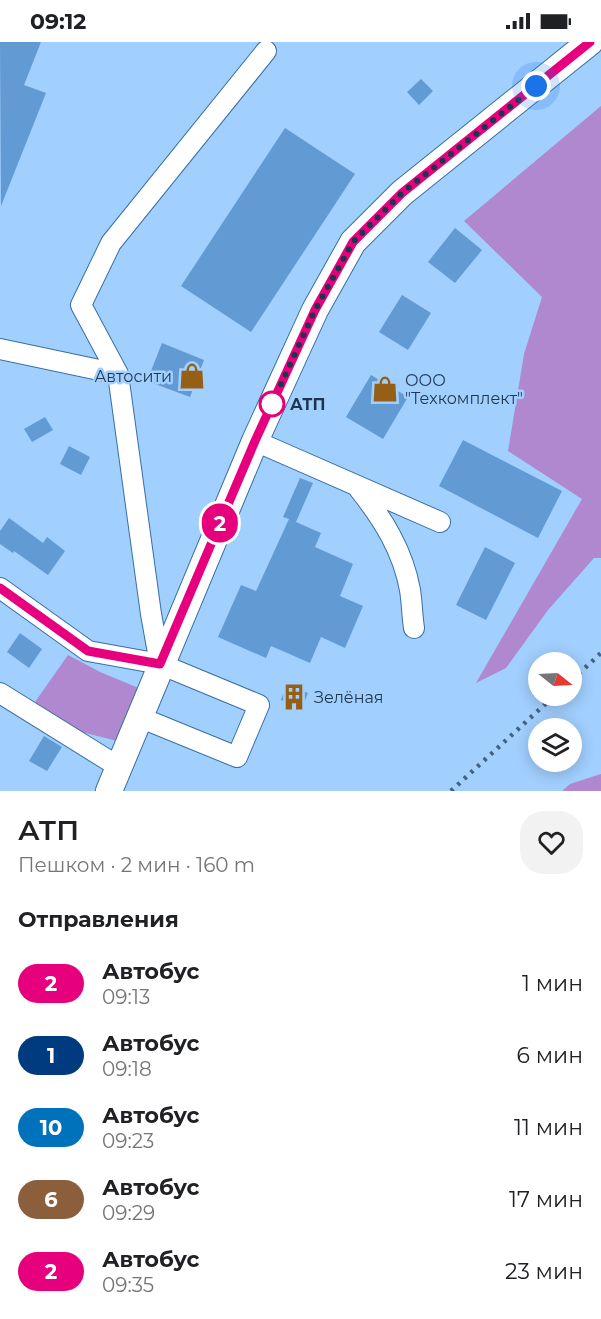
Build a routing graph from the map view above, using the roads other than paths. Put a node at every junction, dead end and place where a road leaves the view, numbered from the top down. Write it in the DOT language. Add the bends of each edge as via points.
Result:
graph roads {
  1 [pos="590,42"];
  2 [pos="266,51"];
  3 [pos="0,349"];
  4 [pos="118,374"];
  5 [pos="255,441"];
  6 [pos="358,487"];
  7 [pos="440,522"];
  8 [pos="0,588"];
  9 [pos="414,628"];
  10 [pos="160,664"];
  11 [pos="0,693"];
  12 [pos="139,717"];
  13 [pos="119,767"];
  14 [pos="109,791"];
  1 -- 5 [label="main road" via="402,193 353,242 315,310"];
  2 -- 4 [label="street" via="111,243 81,305"];
  3 -- 4 [label="street"];
  4 -- 10 [label="street"];
  5 -- 6 [label="street"];
  5 -- 10 [label="main road"];
  6 -- 7 [label="street"];
  6 -- 9 [label="street" via="399,552 410,589"];
  8 -- 10 [label="street" via="88,651"];
  10 -- 12 [label="main road"];
  10 -- 12 [label="street" via="260,705 237,757"];
  11 -- 13 [label="street"];
  12 -- 13 [label="main road"];
  13 -- 14 [label="main road"];
}
